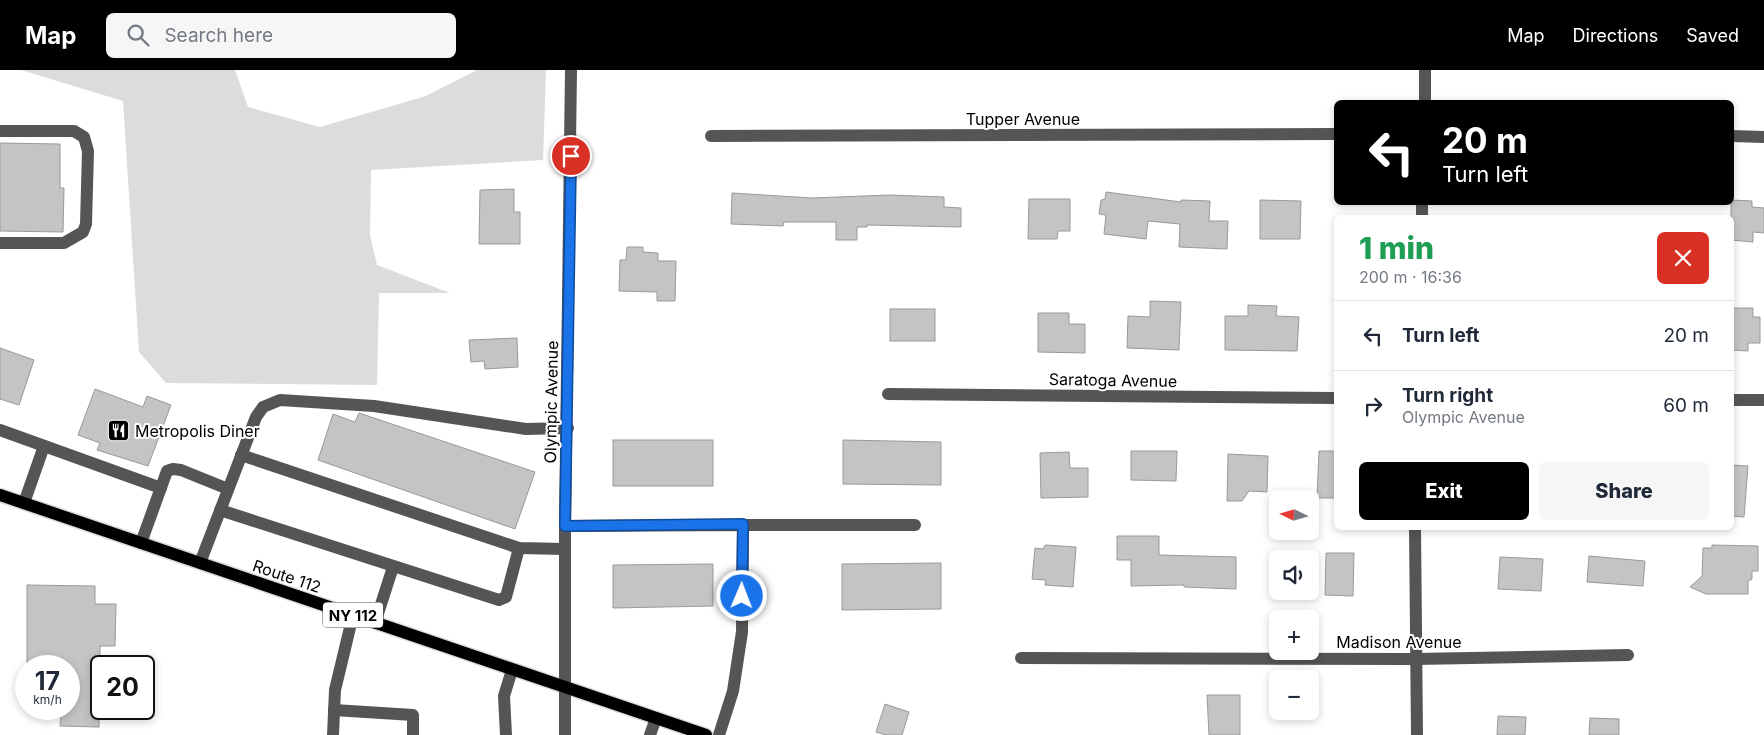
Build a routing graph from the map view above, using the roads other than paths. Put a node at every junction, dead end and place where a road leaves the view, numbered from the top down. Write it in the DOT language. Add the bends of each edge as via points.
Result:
graph roads {
  1 [pos="571,70"];
  2 [pos="1425,70"];
  3 [pos="1425,100"];
  4 [pos="0,130"];
  5 [pos="1334,134"];
  6 [pos="711,136"];
  7 [pos="1734,136"];
  8 [pos="1764,137"];
  9 [pos="0,244"];
  10 [pos="888,394"];
  11 [pos="1334,398"];
  12 [pos="1734,400"];
  13 [pos="1764,400"];
  14 [pos="568,428"];
  15 [pos="0,430"];
  16 [pos="44,446"];
  17 [pos="241,455"];
  18 [pos="161,488"];
  19 [pos="228,489"];
  20 [pos="0,495"];
  21 [pos="24,503"];
  22 [pos="220,510"];
  23 [pos="743,524"];
  24 [pos="915,525"];
  25 [pos="565,526"];
  26 [pos="1415,530"];
  27 [pos="140,543"];
  28 [pos="519,548"];
  29 [pos="565,549"];
  30 [pos="200,563"];
  31 [pos="394,567"];
  32 [pos="353,615"];
  33 [pos="375,623"];
  34 [pos="1628,655"];
  35 [pos="1021,658"];
  36 [pos="1416,659"];
  37 [pos="512,670"];
  38 [pos="565,688"];
  39 [pos="334,710"];
  40 [pos="656,718"];
  41 [pos="333,735"];
  42 [pos="413,735"];
  43 [pos="506,735"];
  44 [pos="566,735"];
  45 [pos="650,735"];
  46 [pos="706,735"];
  47 [pos="719,735"];
  48 [pos="1417,735"];
  1 -- 14 [label="street, Olympic Avenue"];
  2 -- 3 [label="street"];
  4 -- 9 [label="street" via="74,131 84,137 88,151 86,224 83,232 64,243"];
  5 -- 6 [label="street, Tupper Avenue"];
  7 -- 8 [label="street"];
  10 -- 11 [label="street, Saratoga Avenue"];
  12 -- 13 [label="street"];
  14 -- 17 [label="street" via="526,428 374,406 280,400 263,407"];
  14 -- 25 [label="street, Olympic Avenue"];
  15 -- 16 [label="street"];
  16 -- 18 [label="street"];
  16 -- 21 [label="street"];
  17 -- 19 [label="street"];
  17 -- 28 [label="street"];
  18 -- 19 [label="street" via="167,471 173,469"];
  18 -- 27 [label="street"];
  19 -- 22 [label="street"];
  20 -- 21 [label="main road, Route 112 / NY 112"];
  21 -- 27 [label="main road, Route 112 / NY 112"];
  22 -- 30 [label="street"];
  22 -- 31 [label="street"];
  23 -- 24 [label="street"];
  23 -- 25 [label="street"];
  23 -- 47 [label="street" via="742,632 732,691"];
  25 -- 29 [label="street, Olympic Avenue"];
  26 -- 36 [label="street"];
  27 -- 30 [label="main road, Route 112 / NY 112"];
  28 -- 29 [label="street"];
  28 -- 31 [label="street" via="506,597 498,600"];
  29 -- 38 [label="street, Olympic Avenue"];
  30 -- 32 [label="main road, Route 112 / NY 112"];
  31 -- 33 [label="street"];
  32 -- 33 [label="main road, Route 112 / NY 112"];
  32 -- 39 [label="street" via="335,690"];
  33 -- 37 [label="main road, Route 112 / NY 112"];
  34 -- 36 [label="street, Madison Avenue"];
  35 -- 36 [label="street, Madison Avenue"];
  36 -- 48 [label="street"];
  37 -- 38 [label="main road, Route 112 / NY 112"];
  37 -- 43 [label="street" via="504,696"];
  38 -- 40 [label="main road, Route 112 / NY 112"];
  38 -- 44 [label="street, Olympic Avenue"];
  39 -- 41 [label="street"];
  39 -- 42 [label="street" via="413,714"];
  40 -- 45 [label="street"];
  40 -- 46 [label="main road, Route 112 / NY 112"];
}
